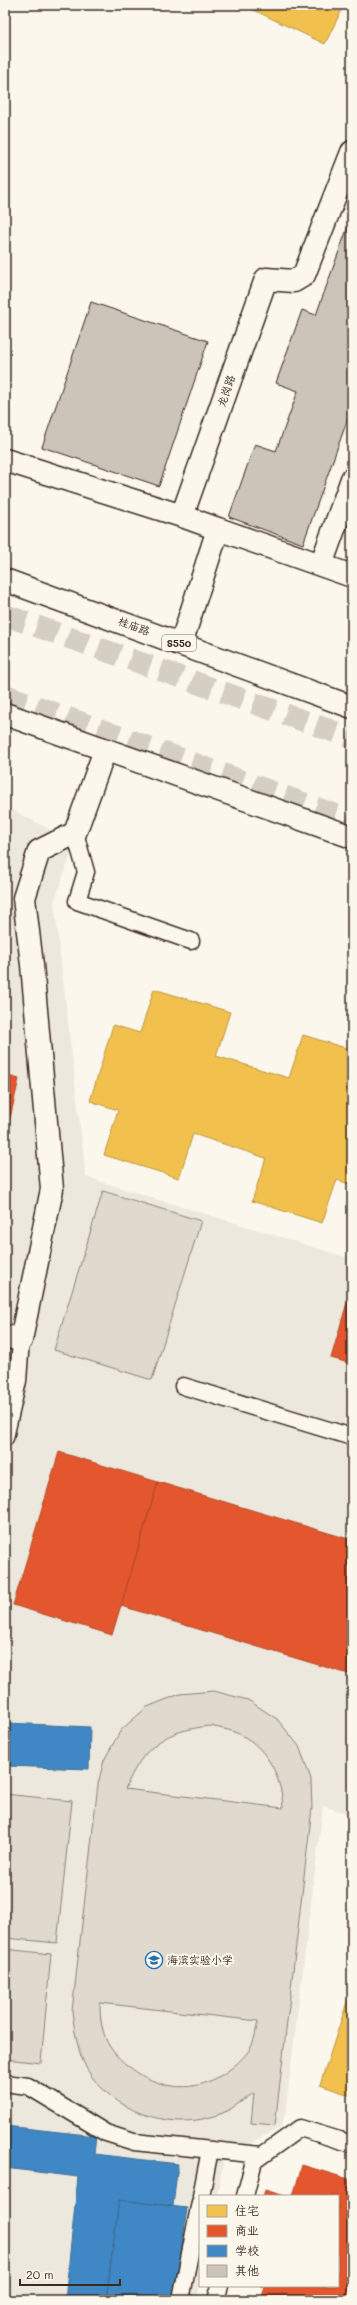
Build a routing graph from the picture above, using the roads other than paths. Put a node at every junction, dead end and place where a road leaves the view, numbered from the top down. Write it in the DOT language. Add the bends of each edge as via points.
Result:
graph roads {
  1 [pos="352,152"];
  2 [pos="5,460"];
  3 [pos="352,479"];
  4 [pos="182,516"];
  5 [pos="218,529"];
  6 [pos="321,565"];
  7 [pos="352,576"];
  8 [pos="5,580"];
  9 [pos="181,644"];
  10 [pos="352,707"];
  11 [pos="5,714"];
  12 [pos="106,750"];
  13 [pos="75,833"];
  14 [pos="352,838"];
  15 [pos="191,941"];
  16 [pos="13,1338"];
  17 [pos="183,1386"];
  18 [pos="352,1437"];
  19 [pos="5,1438"];
  20 [pos="5,2084"];
  21 [pos="352,2144"];
  22 [pos="210,2150"];
  23 [pos="261,2155"];
  24 [pos="201,2195"];
  25 [pos="245,2195"];
  26 [pos="199,2207"];
  27 [pos="220,2287"];
  28 [pos="181,2300"];
  29 [pos="216,2300"];
  1 -- 4 [label="street, 龙岗路" via="304,275 294,281 266,279"];
  2 -- 4 [label="street"];
  3 -- 6 [label="street"];
  4 -- 5 [label="street"];
  5 -- 6 [label="street"];
  5 -- 9 [label="street"];
  6 -- 7 [label="street"];
  8 -- 9 [label="street, 桂庙路 / S550"];
  9 -- 10 [label="street, 桂庙路 / S550"];
  11 -- 12 [label="street"];
  12 -- 13 [label="street"];
  12 -- 14 [label="street"];
  13 -- 15 [label="lane" via="86,872 77,902"];
  13 -- 16 [label="street" via="39,851 24,898 52,1189"];
  16 -- 19 [label="lane" via="18,1381"];
  17 -- 18 [label="lane"];
  20 -- 22 [label="lane" via="28,2086 106,2133 134,2142"];
  21 -- 23 [label="lane" via="300,2128"];
  22 -- 23 [label="lane"];
  22 -- 24 [label="lane"];
  23 -- 25 [label="lane" via="254,2162"];
  26 -- 28 [label="lane"];
  27 -- 29 [label="lane"];
}
